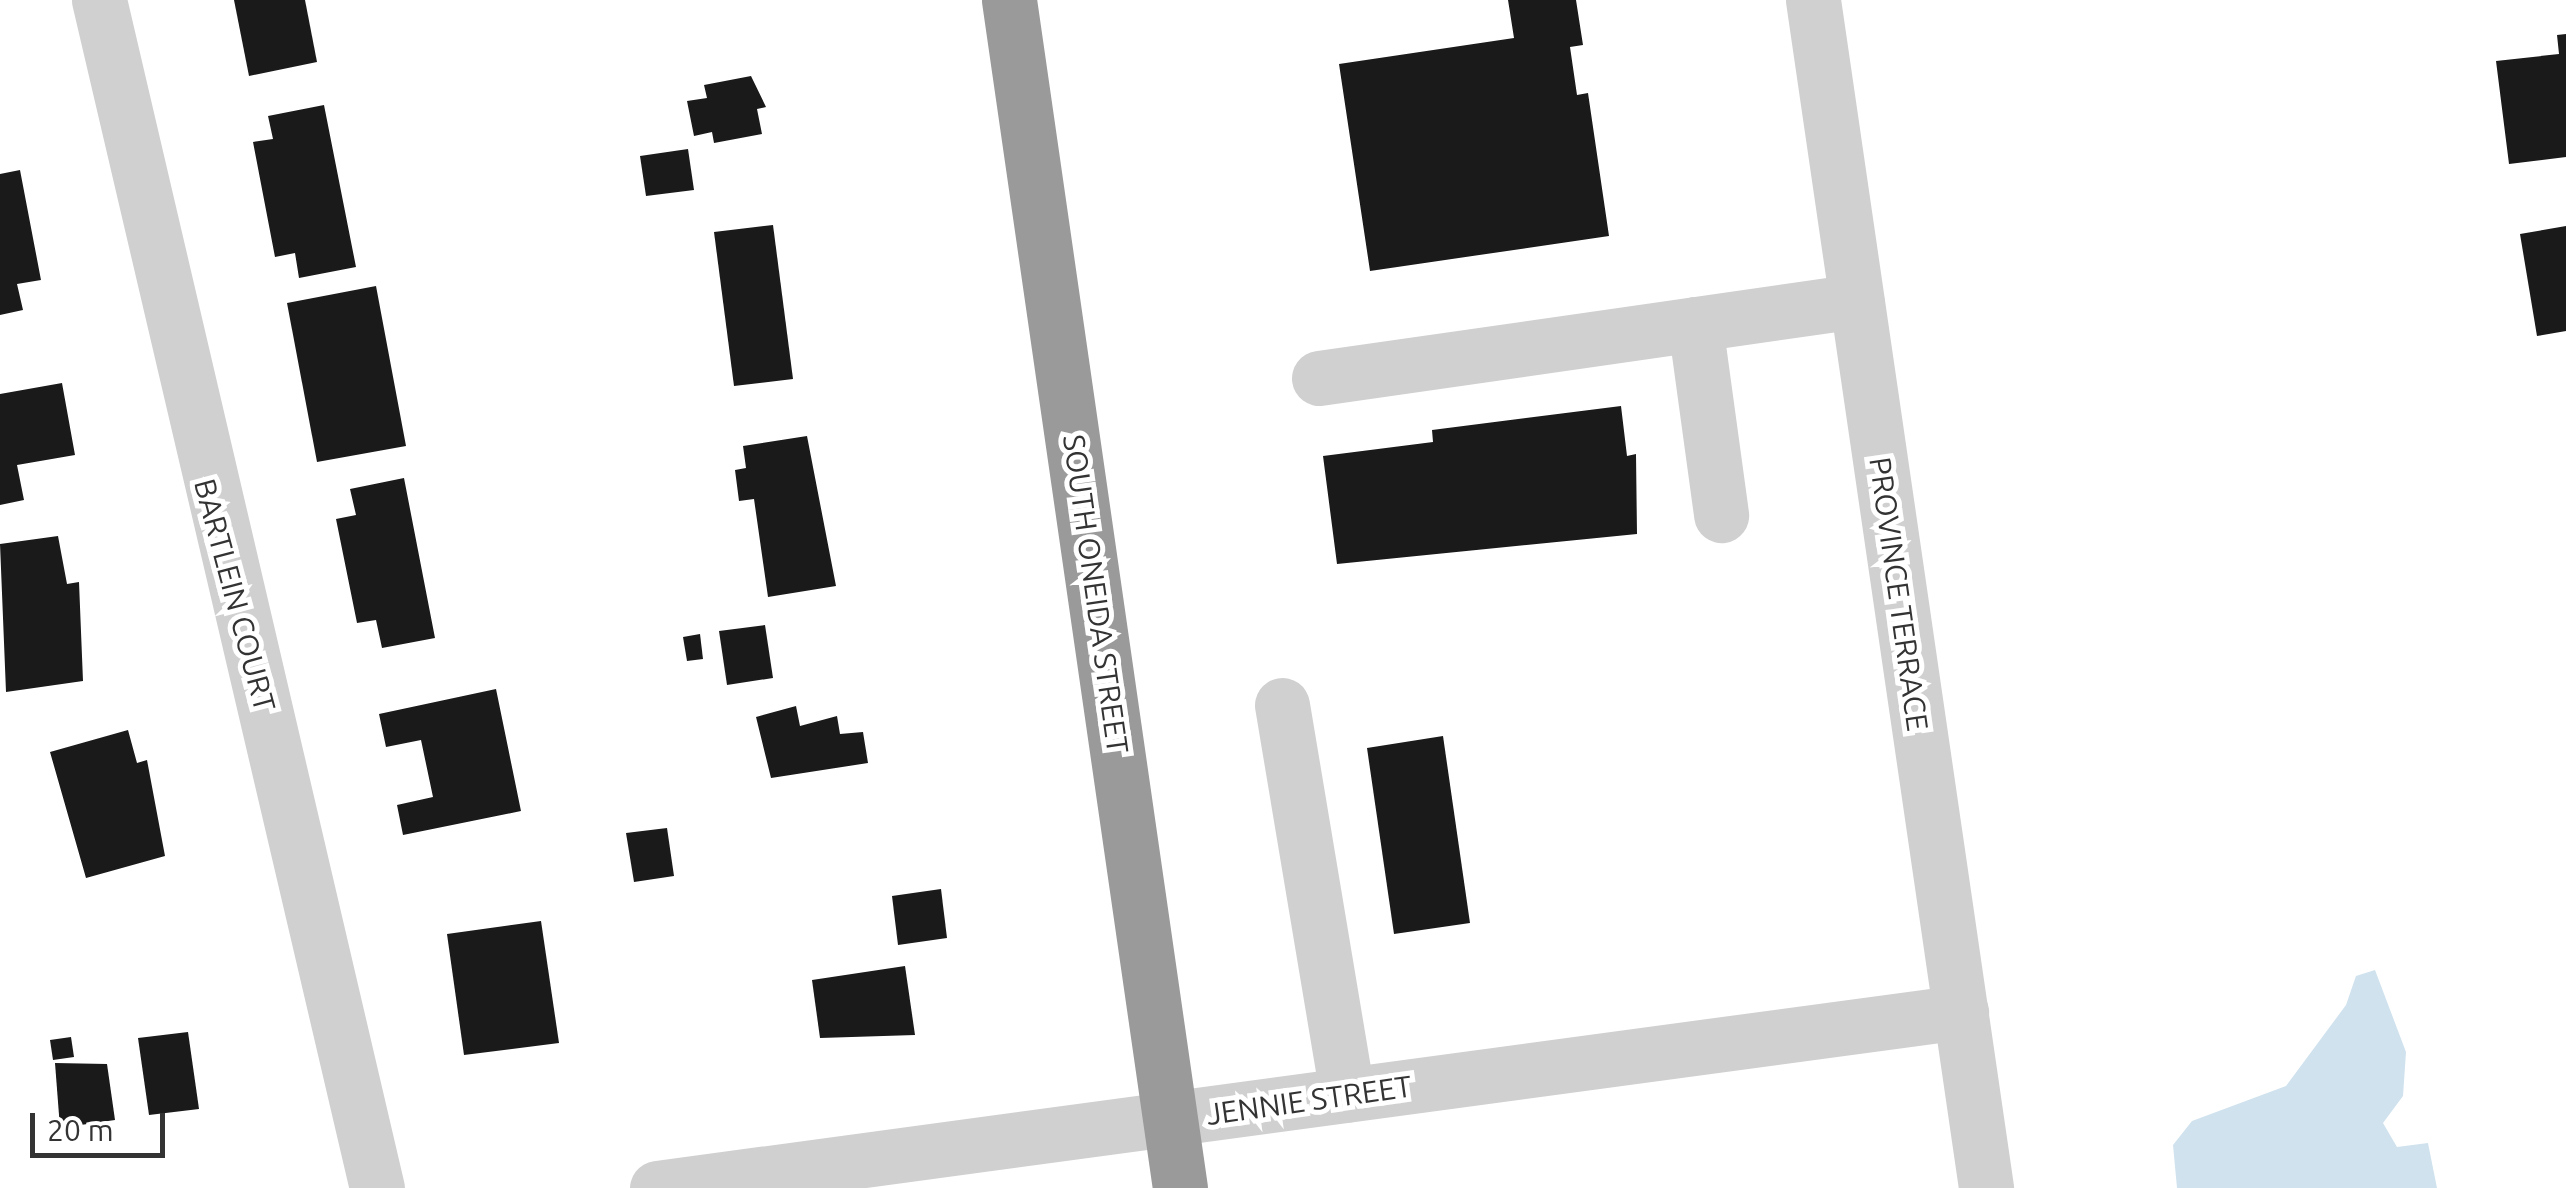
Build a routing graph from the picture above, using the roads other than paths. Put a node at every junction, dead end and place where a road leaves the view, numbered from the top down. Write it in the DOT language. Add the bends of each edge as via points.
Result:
graph roads {
  1 [pos="99,0"];
  2 [pos="1010,0"];
  3 [pos="1813,0"];
  4 [pos="1856,301"];
  5 [pos="1694,324"];
  6 [pos="1319,378"];
  7 [pos="1722,515"];
  8 [pos="1282,704"];
  9 [pos="1960,1012"];
  10 [pos="1347,1094"];
  11 [pos="1170,1119"];
  12 [pos="377,1188"];
  13 [pos="657,1188"];
  14 [pos="1180,1188"];
  15 [pos="1986,1188"];
  1 -- 12 [label="street, BARTLEIN COURT" via="208,495 290,805"];
  2 -- 11 [label="highway, SOUTH ONEIDA STREET"];
  3 -- 4 [label="street, PROVINCE TERRACE"];
  4 -- 5 [label="street"];
  4 -- 9 [label="street, PROVINCE TERRACE"];
  5 -- 6 [label="street"];
  5 -- 7 [label="street"];
  8 -- 10 [label="street"];
  9 -- 10 [label="street, JENNIE STREET"];
  9 -- 15 [label="street, PROVINCE TERRACE"];
  10 -- 11 [label="street, JENNIE STREET"];
  11 -- 13 [label="street, JENNIE STREET"];
  11 -- 14 [label="highway, SOUTH ONEIDA STREET"];
}
